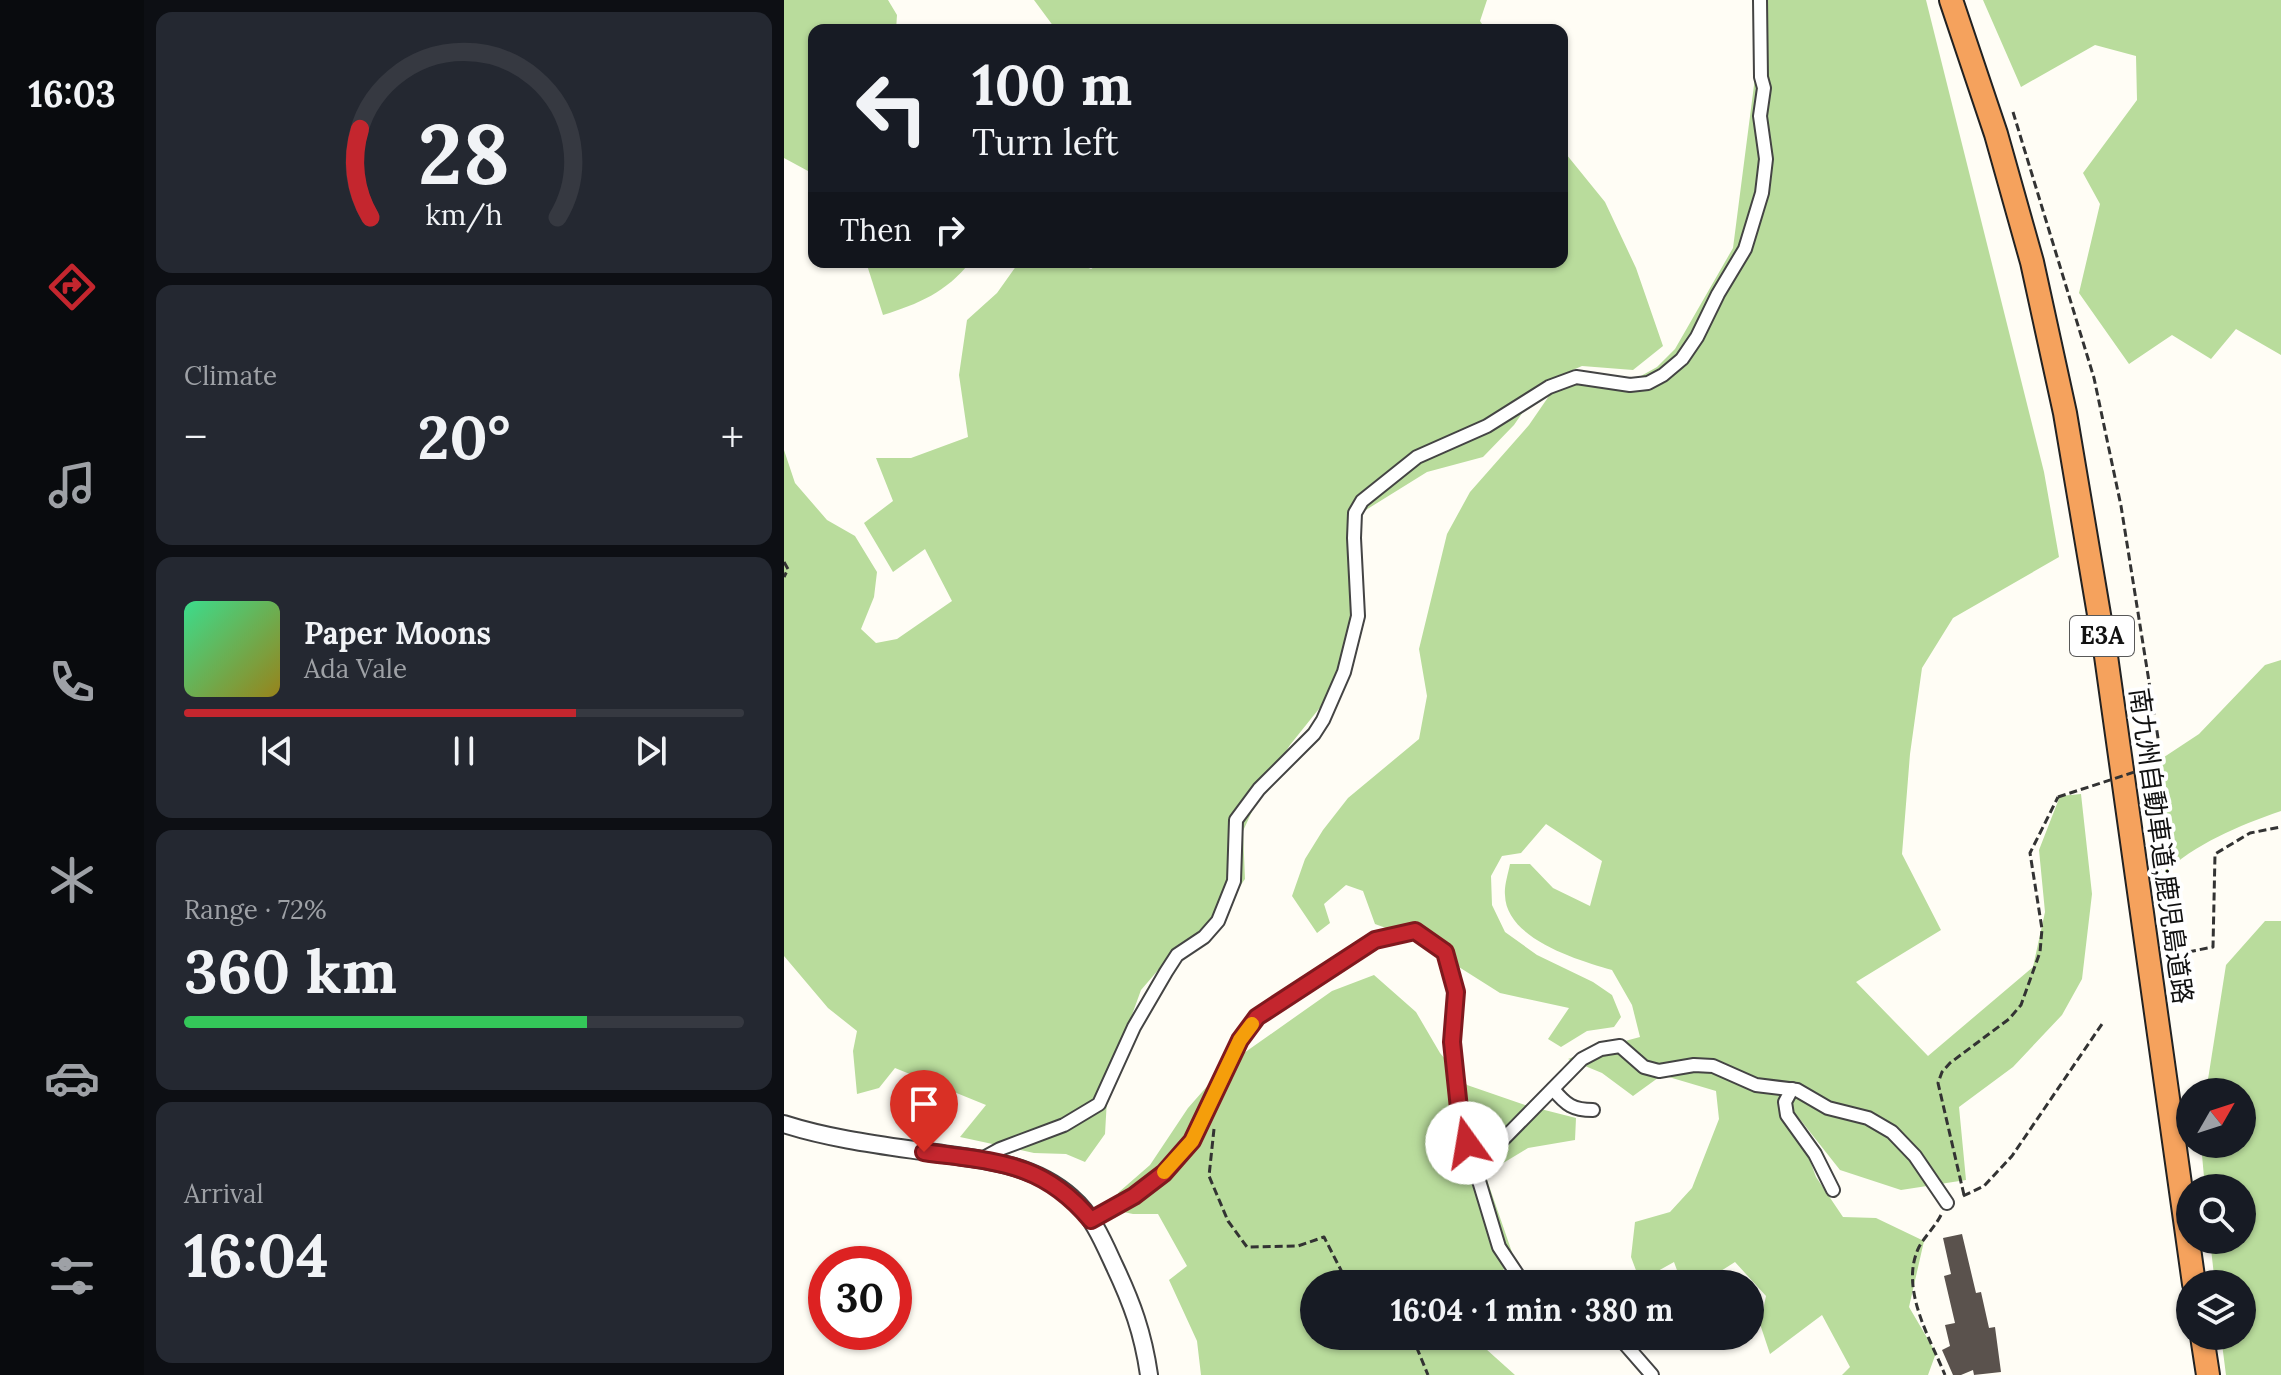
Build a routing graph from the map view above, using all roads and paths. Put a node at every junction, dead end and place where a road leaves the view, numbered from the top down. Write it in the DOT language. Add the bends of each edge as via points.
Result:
graph roads {
  1 [pos="1760,0"];
  2 [pos="1951,0"];
  3 [pos="2013,112"];
  4 [pos="784,562"];
  5 [pos="784,577"];
  6 [pos="2281,827"];
  7 [pos="2188,952"];
  8 [pos="2102,1024"];
  9 [pos="1553,1089"];
  10 [pos="1792,1089"];
  11 [pos="1593,1110"];
  12 [pos="1215,1118"];
  13 [pos="784,1124"];
  14 [pos="980,1160"];
  15 [pos="1475,1168"];
  16 [pos="1833,1190"];
  17 [pos="1964,1195"];
  18 [pos="1947,1203"];
  19 [pos="1091,1220"];
  20 [pos="1341,1270"];
  21 [pos="1514,1270"];
  22 [pos="2192,1270"];
  23 [pos="1418,1350"];
  24 [pos="1630,1350"];
  25 [pos="2204,1350"];
  26 [pos="1149,1375"];
  27 [pos="1428,1375"];
  28 [pos="1652,1375"];
  29 [pos="1945,1375"];
  30 [pos="2208,1375"];
  1 -- 14 [label="street" via="1760,116 1766,159 1762,193 1745,249 1697,337 1682,359 1648,383 1576,377 1549,387 1487,426 1417,457 1362,501 1355,513 1353,553 1358,616 1344,672 1314,734 1236,820 1234,881 1218,921 1171,964 1134,1027 1099,1104 1064,1125"];
  2 -- 22 [label="highway, 南九州自動車道;鹿児島道路 / E3A" via="2032,262 2065,413 2108,672"];
  3 -- 17 [label="path, bridge" via="2094,378 2121,506 2162,763 2058,797 2030,853 2042,929 2040,952 2021,1005 1950,1063 1938,1083"];
  4 -- 5 [label="path"];
  6 -- 7 [label="path" via="2250,833 2215,854 2213,947"];
  8 -- 17 [label="path" via="2012,1156 1984,1186"];
  9 -- 10 [label="street" via="1582,1059 1620,1046 1644,1067 1659,1071 1713,1066 1756,1085"];
  9 -- 11 [label="street" via="1576,1110"];
  9 -- 15 [label="street"];
  10 -- 16 [label="street" via="1785,1102 1787,1115"];
  10 -- 18 [label="street" via="1892,1132"];
  12 -- 20 [label="path" via="1209,1176 1228,1221 1247,1247 1298,1246 1324,1237"];
  13 -- 14 [label="street" via="842,1139"];
  14 -- 19 [label="street" via="1036,1174 1074,1199"];
  15 -- 19 [label="street" via="1460,1118 1452,1042 1456,992 1445,952 1415,931 1375,940 1257,1017 1240,1040 1192,1141 1164,1173"];
  15 -- 21 [label="street" via="1499,1247"];
  17 -- 18 [label="path"];
  18 -- 29 [label="path" via="1918,1249 1914,1272 1918,1315"];
  19 -- 26 [label="street" via="1130,1298"];
  23 -- 27 [label="path"];
  24 -- 28 [label="street"];
  25 -- 30 [label="highway"];
}
